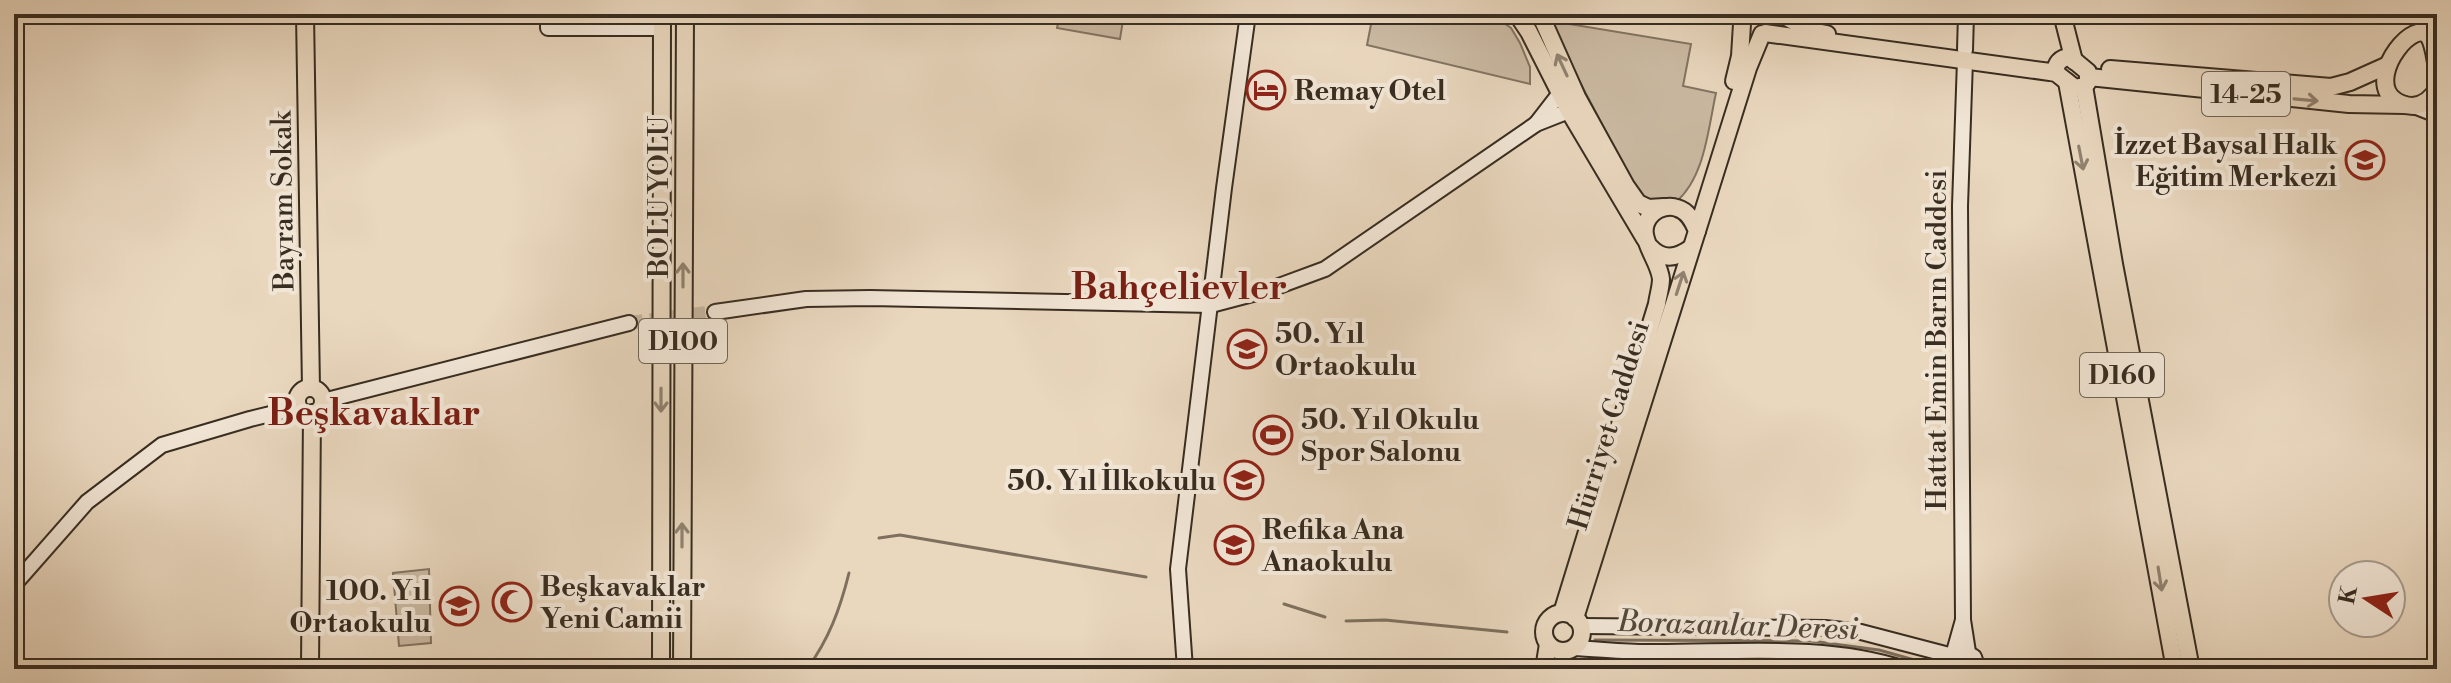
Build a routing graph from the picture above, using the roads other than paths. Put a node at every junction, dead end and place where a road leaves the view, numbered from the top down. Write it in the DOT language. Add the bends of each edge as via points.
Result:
graph roads {
  1 [pos="305,14"];
  2 [pos="685,14"];
  3 [pos="1248,14"];
  4 [pos="1517,14"];
  5 [pos="1540,14"];
  6 [pos="1775,14"];
  7 [pos="1781,14"];
  8 [pos="1966,14"];
  9 [pos="2062,14"];
  10 [pos="2416,14"];
  11 [pos="2425,14"];
  12 [pos="1741,19"];
  13 [pos="548,21"];
  14 [pos="655,21"];
  15 [pos="1764,34"];
  16 [pos="2429,35"];
  17 [pos="1965,55"];
  18 [pos="2388,65"];
  19 [pos="2437,68"];
  20 [pos="2073,72"];
  21 [pos="2437,89"];
  22 [pos="1560,93"];
  23 [pos="2409,105"];
  24 [pos="1569,111"];
  25 [pos="2437,115"];
  26 [pos="1536,124"];
  27 [pos="1673,207"];
  28 [pos="1697,231"];
  29 [pos="1647,242"];
  30 [pos="1691,248"];
  31 [pos="1211,305"];
  32 [pos="715,312"];
  33 [pos="629,323"];
  34 [pos="311,407"];
  35 [pos="14,585"];
  36 [pos="1573,619"];
  37 [pos="1548,644"];
  38 [pos="1570,649"];
  39 [pos="1954,657"];
  40 [pos="310,669"];
  41 [pos="661,669"];
  42 [pos="682,669"];
  43 [pos="1185,669"];
  44 [pos="1544,669"];
  45 [pos="1561,669"];
  46 [pos="1905,669"];
  47 [pos="1978,669"];
  48 [pos="2175,669"];
  49 [pos="2191,669"];
  1 -- 34 [label="main road, Bayram Sokak" via="311,388 297,401"];
  42 -- 2 [label="main road, BOLU YOLU / D100, one-way"];
  3 -- 31 [label="main road"];
  4 -- 22 [label="main road, Hürriyet Caddesi"];
  27 -- 5 [label="main road, one-way" via="1648,208 1632,195 1577,97"];
  6 -- 15 [label="main road, Hürriyet Caddesi" via="1773,26"];
  7 -- 17 [label="main road" via="1811,31"];
  8 -- 17 [label="main road, Hattat Emin Barın Caddesi"];
  9 -- 20 [label="main road"];
  10 -- 16 [label="main road"];
  11 -- 16 [label="main road"];
  12 -- 15 [label="main road" via="1748,32"];
  12 -- 27 [label="main road" via="1740,56 1702,186 1691,202"];
  13 -- 14 [label="main road"];
  14 -- 41 [label="main road, D100, one-way"];
  15 -- 17 [label="main road"];
  15 -- 28 [label="main road, Hürriyet Caddesi" via="1748,68"];
  16 -- 18 [label="main road, 14-25"];
  16 -- 19 [label="main road"];
  17 -- 20 [label="main road"];
  17 -- 39 [label="main road, Hattat Emin Barın Caddesi" via="1960,206 1963,620"];
  18 -- 20 [label="main road, 14-25" via="2331,87"];
  18 -- 23 [label="main road" via="2388,92"];
  20 -- 23 [label="main road, 14-25, one-way" via="2349,104"];
  20 -- 48 [label="main road, D160, one-way"];
  20 -- 49 [label="main road, D160"];
  21 -- 23 [label="main road" via="2427,102"];
  22 -- 24 [label="main road, Hürriyet Caddesi"];
  22 -- 26 [label="main road"];
  23 -- 25 [label="main road"];
  24 -- 26 [label="main road"];
  24 -- 29 [label="main road, Hürriyet Caddesi"];
  26 -- 31 [label="main road" via="1325,269"];
  27 -- 28 [label="main road" via="1690,217"];
  27 -- 29 [label="main road" via="1649,217"];
  28 -- 30 [label="main road, Hürriyet Caddesi"];
  29 -- 30 [label="main road" via="1654,252 1669,257"];
  29 -- 36 [label="main road, Hürriyet Caddesi" via="1661,278 1657,304"];
  36 -- 30 [label="main road, Hürriyet Caddesi, one-way"];
  31 -- 32 [label="main road" via="806,299"];
  31 -- 43 [label="main road" via="1178,569"];
  33 -- 34 [label="main road"];
  34 -- 35 [label="main road" via="162,445 87,502"];
  34 -- 40 [label="main road"];
  36 -- 37 [label="main road" via="1551,618 1545,634"];
  36 -- 38 [label="main road" via="1581,638"];
  36 -- 39 [label="main road" via="1825,628"];
  37 -- 38 [label="main road"];
  37 -- 44 [label="main road"];
  38 -- 45 [label="main road"];
  38 -- 46 [label="main road" via="1828,654"];
  39 -- 47 [label="main road" via="1974,657"];
}
